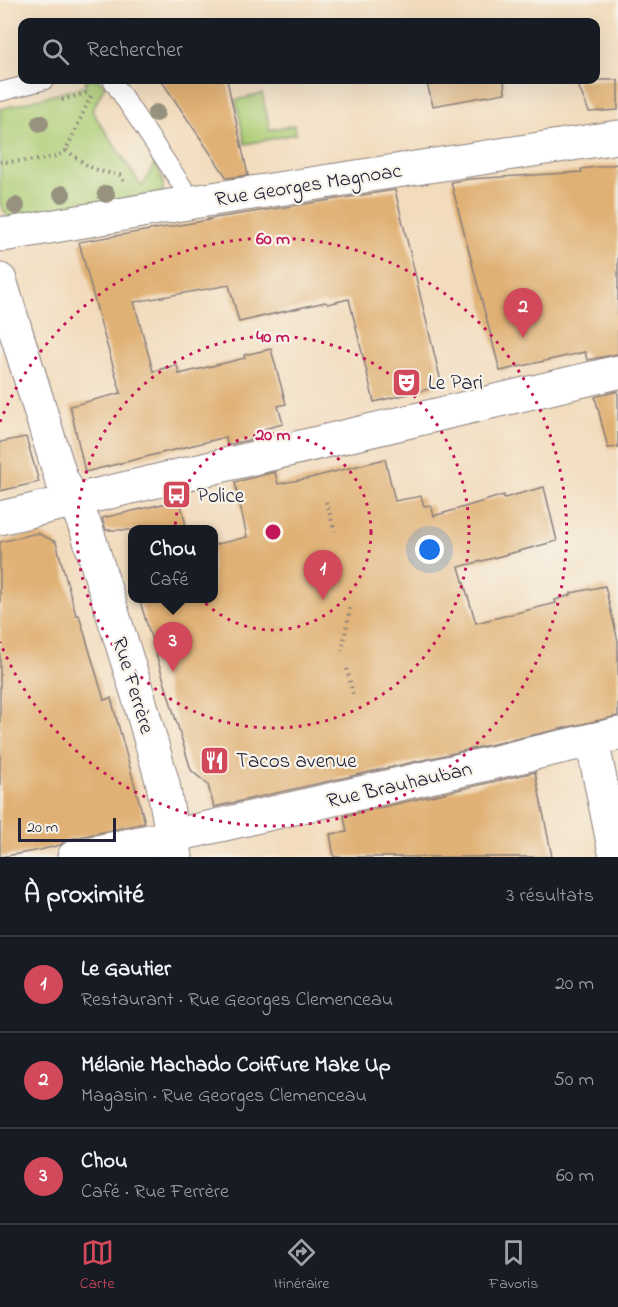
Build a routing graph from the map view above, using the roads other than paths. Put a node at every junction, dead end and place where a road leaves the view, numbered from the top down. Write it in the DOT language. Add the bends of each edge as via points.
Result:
graph roads {
  1 [pos="30,84"];
  2 [pos="115,84"];
  3 [pos="0,92"];
  4 [pos="618,137"];
  5 [pos="193,202"];
  6 [pos="0,233"];
  7 [pos="0,280"];
  8 [pos="618,372"];
  9 [pos="75,502"];
  10 [pos="0,519"];
  11 [pos="605,737"];
  12 [pos="174,841"];
  13 [pos="74,857"];
  14 [pos="616,857"];
  1 -- 3 [label="lane"];
  2 -- 5 [label="lane"];
  4 -- 5 [label="street, Rue Georges Magnoac"];
  5 -- 6 [label="street, Rue Georges Magnoac"];
  7 -- 9 [label="street, Rue Ferrère" via="61,478"];
  8 -- 9 [label="street"];
  9 -- 10 [label="street"];
  9 -- 12 [label="street, Rue Ferrère" via="137,692 163,784"];
  11 -- 12 [label="street, Rue Brauhauban"];
  11 -- 14 [label="street"];
  12 -- 13 [label="street, Rue Brauhauban"];
}
